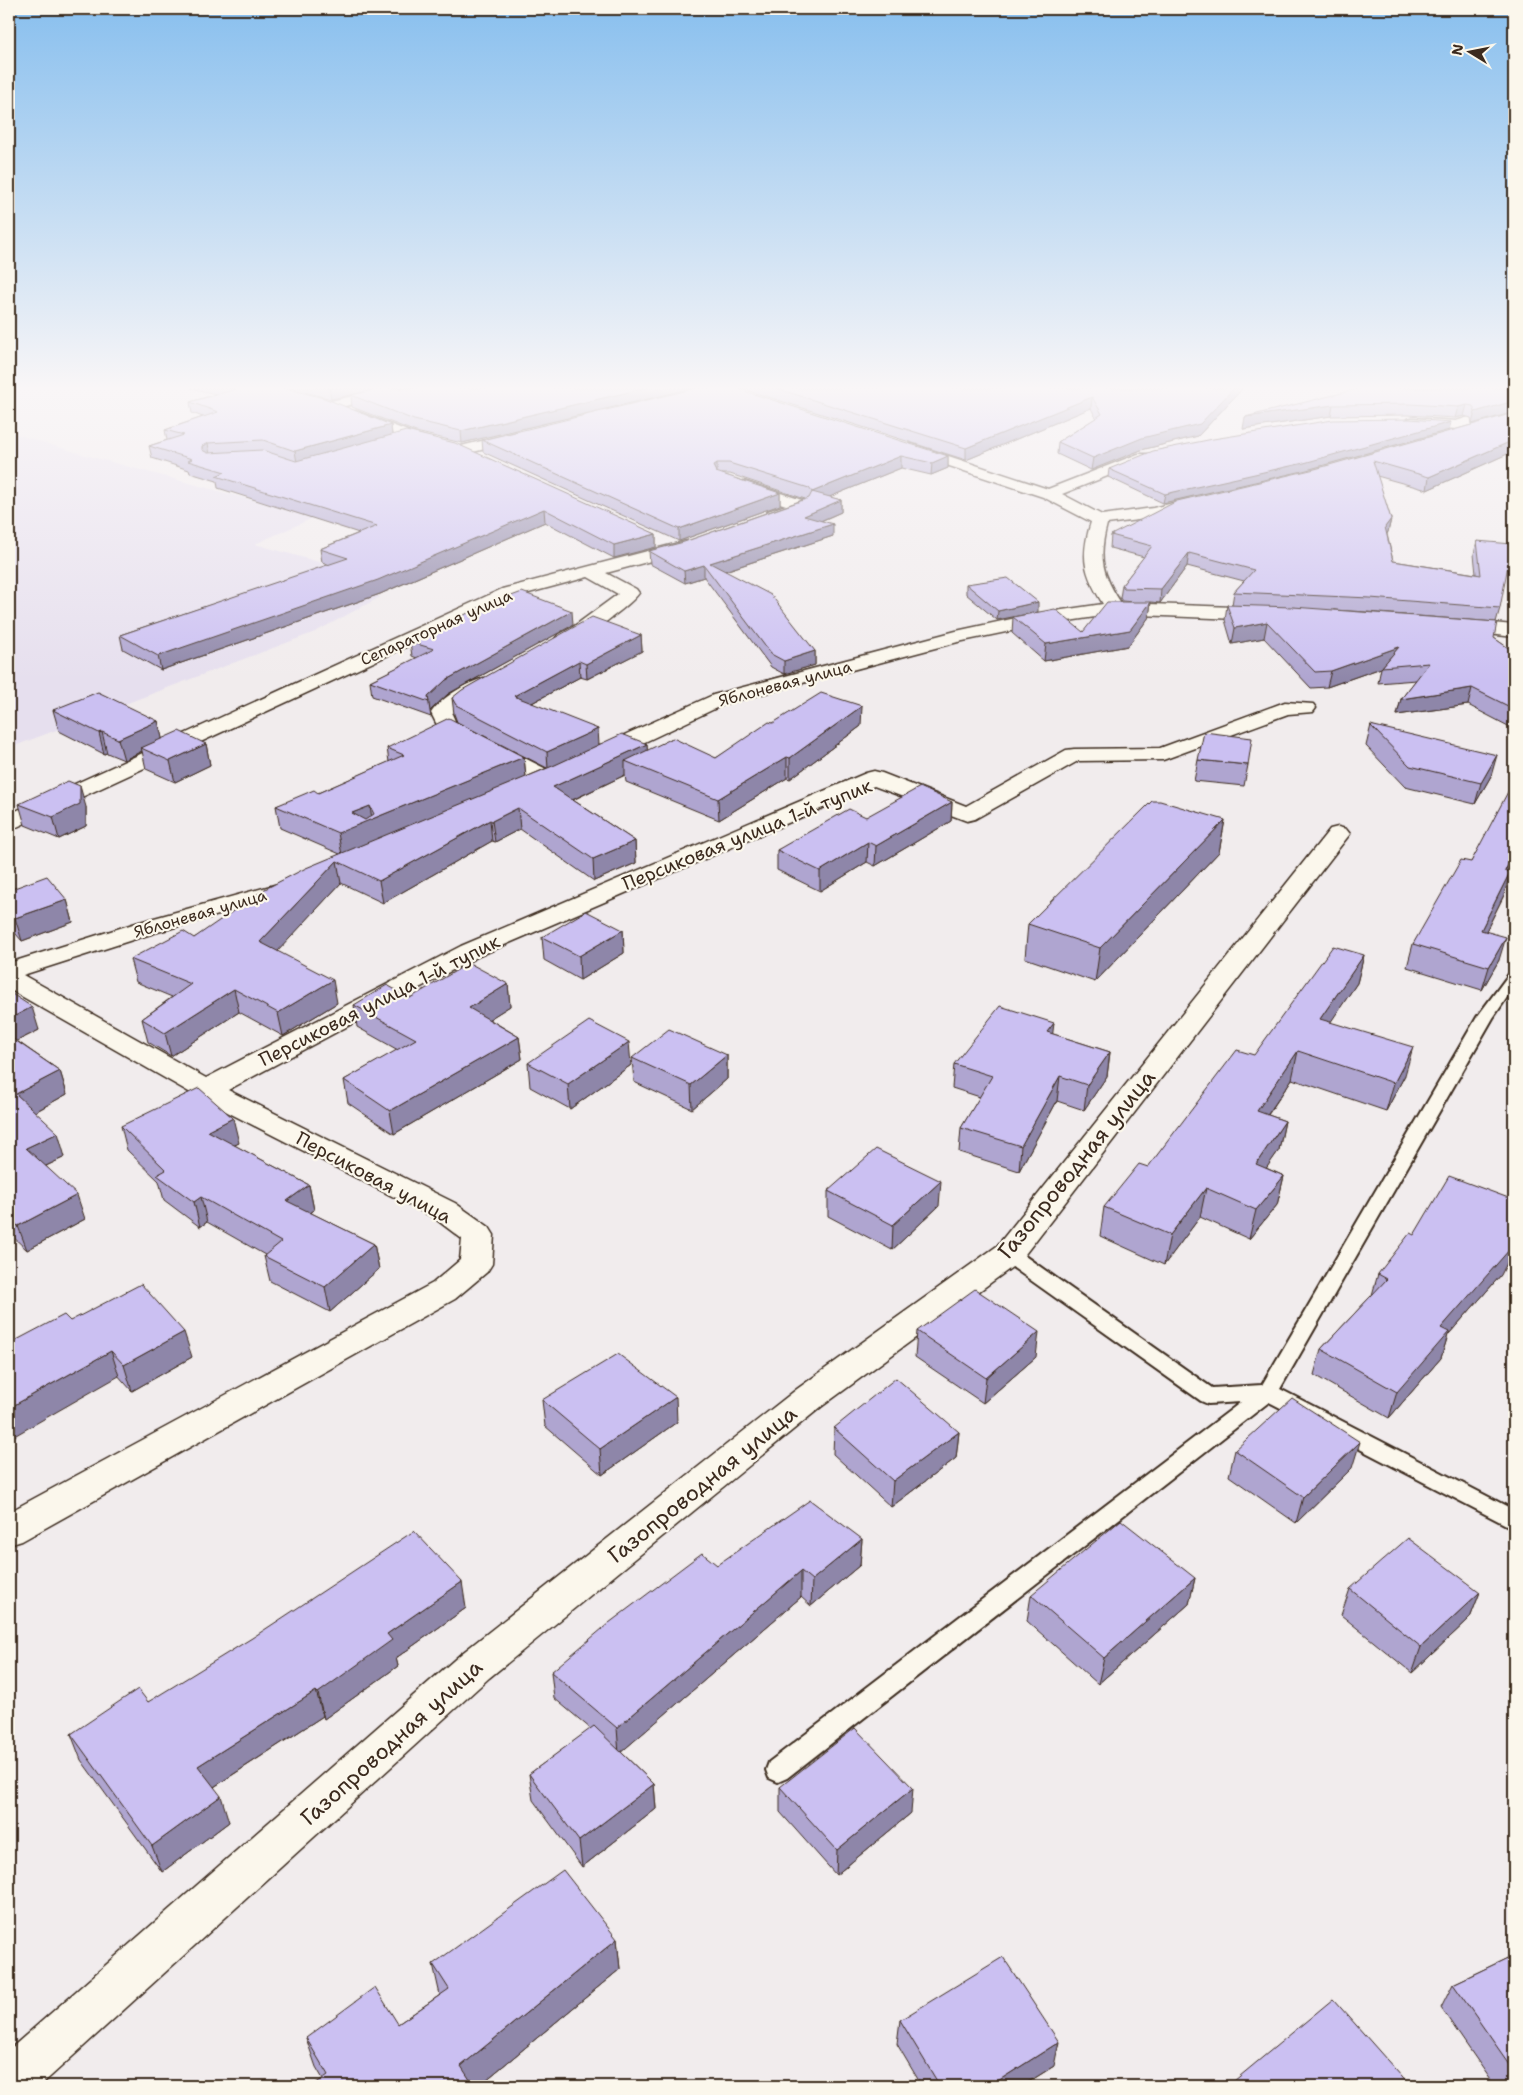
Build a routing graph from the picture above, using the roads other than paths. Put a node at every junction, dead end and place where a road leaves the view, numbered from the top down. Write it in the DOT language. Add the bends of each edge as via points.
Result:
graph roads {
  1 [pos="741,486"];
  2 [pos="1024,486"];
  3 [pos="1070,486"];
  4 [pos="1049,494"];
  5 [pos="1201,502"];
  6 [pos="758,520"];
  7 [pos="1100,520"];
  8 [pos="651,537"];
  9 [pos="704,539"];
  10 [pos="678,549"];
  11 [pos="592,572"];
  12 [pos="1115,608"];
  13 [pos="1280,614"];
  14 [pos="1439,624"];
  15 [pos="1514,631"];
  16 [pos="547,649"];
  17 [pos="497,677"];
  18 [pos="1306,708"];
  19 [pos="565,771"];
  20 [pos="520,790"];
  21 [pos="9,822"];
  22 [pos="1338,834"];
  23 [pos="304,882"];
  24 [pos="9,971"];
  25 [pos="1514,977"];
  26 [pos="9,978"];
  27 [pos="206,1090"];
  28 [pos="1008,1254"];
  29 [pos="1268,1392"];
  30 [pos="1514,1520"];
  31 [pos="9,1530"];
  32 [pos="778,1770"];
  33 [pos="9,2082"];
  1 -- 6 [label="street" via="802,505"];
  2 -- 4 [label="street"];
  3 -- 4 [label="street"];
  4 -- 7 [label="street"];
  5 -- 7 [label="street"];
  7 -- 12 [label="street" via="1092,545 1095,576"];
  8 -- 10 [label="street"];
  9 -- 10 [label="street, Сепараторная улица"];
  10 -- 11 [label="street, Сепараторная улица"];
  11 -- 16 [label="street" via="630,592 580,631"];
  11 -- 21 [label="street, Сепараторная улица" via="508,593"];
  12 -- 13 [label="street, Яблоневая улица"];
  12 -- 19 [label="street, Яблоневая улица" via="1035,620 956,637 720,699"];
  14 -- 15 [label="street"];
  17 -- 19 [label="street" via="456,700 441,713 447,727"];
  18 -- 27 [label="street, Персиковая улица 1-й тупик" via="1285,708 1163,754 1074,755 967,814 874,778 470,950"];
  19 -- 20 [label="street, Яблоневая улица"];
  22 -- 28 [label="street, Газопроводная улица"];
  23 -- 24 [label="street, Яблоневая улица"];
  25 -- 29 [label="lane" via="1485,1017"];
  26 -- 27 [label="street, Персиковая улица"];
  27 -- 31 [label="street, Персиковая улица" via="444,1210 478,1235 476,1264 444,1291"];
  28 -- 29 [label="lane" via="1208,1396"];
  28 -- 33 [label="street, Газопроводная улица" via="809,1398 475,1666"];
  29 -- 30 [label="lane"];
  29 -- 32 [label="lane"];
}
